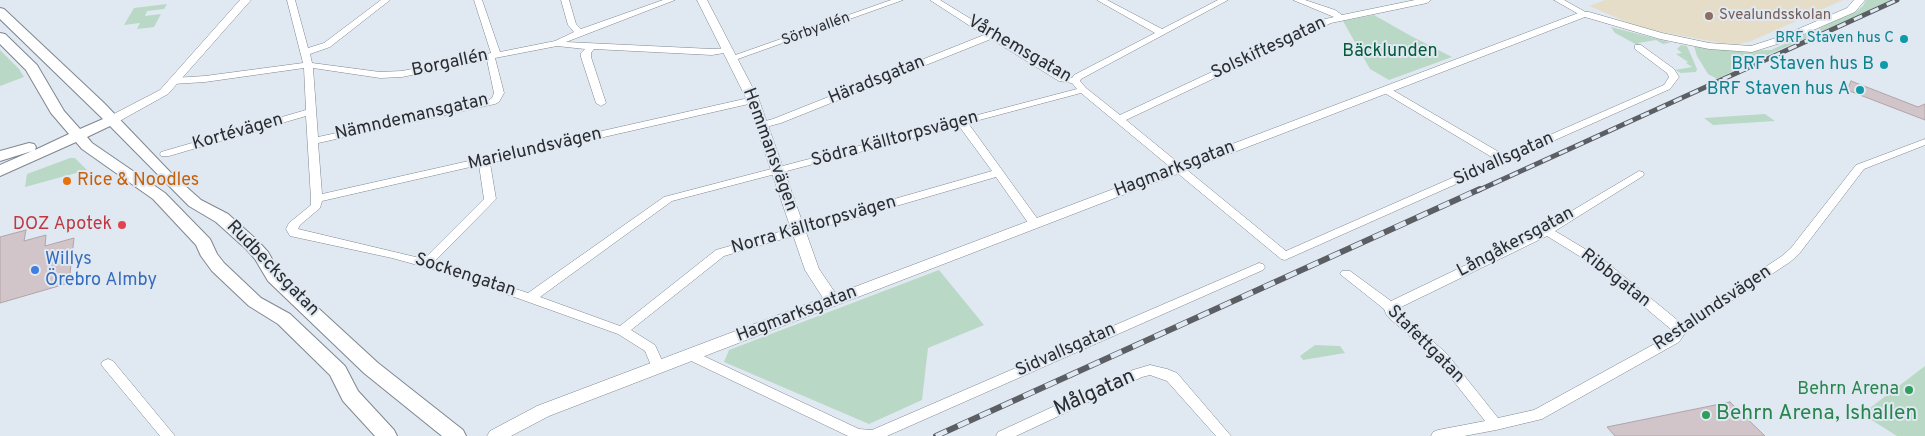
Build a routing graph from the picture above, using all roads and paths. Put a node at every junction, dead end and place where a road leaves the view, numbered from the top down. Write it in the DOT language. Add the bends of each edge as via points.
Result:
graph roads {
  1 [pos="246,0"];
  2 [pos="291,0"];
  3 [pos="386,0"];
  4 [pos="478,0"];
  5 [pos="565,0"];
  6 [pos="671,0"];
  7 [pos="702,0"];
  8 [pos="899,0"];
  9 [pos="934,0"];
  10 [pos="1101,0"];
  11 [pos="1224,0"];
  12 [pos="1297,0"];
  13 [pos="1427,0"];
  14 [pos="1558,0"];
  15 [pos="1860,0"];
  16 [pos="0,12"];
  17 [pos="1585,14"];
  18 [pos="1340,18"];
  19 [pos="1162,32"];
  20 [pos="579,33"];
  21 [pos="992,36"];
  22 [pos="0,37"];
  23 [pos="558,42"];
  24 [pos="591,46"];
  25 [pos="1638,47"];
  26 [pos="305,52"];
  27 [pos="729,54"];
  28 [pos="493,55"];
  29 [pos="308,65"];
  30 [pos="173,81"];
  31 [pos="1075,82"];
  32 [pos="1083,90"];
  33 [pos="1386,90"];
  34 [pos="753,100"];
  35 [pos="601,103"];
  36 [pos="311,112"];
  37 [pos="110,117"];
  38 [pos="1118,120"];
  39 [pos="962,122"];
  40 [pos="762,125"];
  41 [pos="76,133"];
  42 [pos="313,141"];
  43 [pos="1925,142"];
  44 [pos="165,154"];
  45 [pos="1504,160"];
  46 [pos="484,161"];
  47 [pos="1,167"];
  48 [pos="1178,169"];
  49 [pos="778,170"];
  50 [pos="998,173"];
  51 [pos="1639,174"];
  52 [pos="317,200"];
  53 [pos="1036,224"];
  54 [pos="799,231"];
  55 [pos="1547,231"];
  56 [pos="1285,256"];
  57 [pos="426,263"];
  58 [pos="1259,267"];
  59 [pos="1346,274"];
  60 [pos="530,298"];
  61 [pos="833,301"];
  62 [pos="1390,307"];
  63 [pos="1681,330"];
  64 [pos="622,331"];
  65 [pos="690,355"];
  66 [pos="108,364"];
  67 [pos="658,368"];
  68 [pos="1496,425"];
  69 [pos="168,436"];
  70 [pos="387,436"];
  71 [pos="456,436"];
  72 [pos="496,436"];
  73 [pos="873,436"];
  74 [pos="1003,436"];
  75 [pos="1224,436"];
  76 [pos="1438,436"];
  1 -- 30 [label="street"];
  2 -- 26 [label="street"];
  3 -- 26 [label="street" via="327,45"];
  4 -- 28 [label="street"];
  5 -- 20 [label="street" via="572,25"];
  6 -- 20 [label="street"];
  7 -- 27 [label="street, Hemmansvägen"];
  8 -- 27 [label="street, Sörbyallén"];
  9 -- 21 [label="street, Vårhemsgatan"];
  10 -- 19 [label="street"];
  11 -- 19 [label="street"];
  12 -- 18 [label="street"];
  13 -- 18 [label="street, Solskiftesgatan"];
  14 -- 17 [label="street"];
  15 -- 17 [label="street" via="1835,17 1752,49 1709,46 1660,36"];
  16 -- 37 [label="main road, Rudbecksgatan"];
  17 -- 33 [label="street, Hagmarksgatan"];
  18 -- 38 [label="street, Solskiftesgatan"];
  19 -- 31 [label="street" via="1077,77"];
  20 -- 23 [label="street"];
  21 -- 31 [label="street, Vårhemsgatan" via="1062,79"];
  21 -- 40 [label="street, Häradsgatan"];
  22 -- 41 [label="main road, Rudbecksgatan" via="32,68 58,113"];
  23 -- 24 [label="street, Borgallén"];
  23 -- 28 [label="street, Borgallén"];
  24 -- 27 [label="street, Borgallén"];
  24 -- 35 [label="street" via="586,57"];
  25 -- 45 [label="street, Sidvallsgatan" via="1672,71 1674,77 1667,88"];
  26 -- 29 [label="street"];
  27 -- 34 [label="street, Hemmansvägen"];
  28 -- 29 [label="street, Borgallén" via="392,75"];
  28 -- 42 [label="street, Nämndemansgatan" via="499,93 492,102"];
  29 -- 30 [label="street, Borgallén"];
  29 -- 36 [label="street"];
  30 -- 37 [label="street" via="164,92"];
  31 -- 32 [label="street, Vårhemsgatan"];
  32 -- 38 [label="street, Vårhemsgatan"];
  32 -- 39 [label="street, Södra Källtorpsvägen"];
  33 -- 45 [label="street"];
  33 -- 48 [label="street, Hagmarksgatan"];
  34 -- 40 [label="street, Hemmansvägen"];
  34 -- 46 [label="street, Marielundsvägen"];
  36 -- 42 [label="street"];
  36 -- 44 [label="street, Kortévägen"];
  37 -- 41 [label="main road"];
  37 -- 71 [label="main road, Rudbecksgatan" via="195,203 222,218 252,245 274,277 371,368"];
  38 -- 48 [label="street, Vårhemsgatan"];
  39 -- 49 [label="street, Södra Källtorpsvägen"];
  39 -- 50 [label="street"];
  40 -- 49 [label="street, Hemmansvägen"];
  41 -- 47 [label="main road"];
  41 -- 47 [label="main road" via="24,149"];
  41 -- 70 [label="main road, Rudbecksgatan" via="94,152 158,196 204,243 218,268 255,302 284,319 319,351 338,372 354,401"];
  42 -- 52 [label="street"];
  43 -- 63 [label="street, Restalundsvägen" via="1858,169 1795,251"];
  45 -- 56 [label="street, Sidvallsgatan"];
  46 -- 52 [label="street, Marielundsvägen"];
  46 -- 57 [label="street" via="490,193 486,204"];
  48 -- 53 [label="street, Hagmarksgatan"];
  48 -- 56 [label="street, Vårhemsgatan"];
  49 -- 54 [label="street, Hemmansvägen"];
  49 -- 60 [label="street, Södra Källtorpsvägen" via="668,199"];
  50 -- 53 [label="street"];
  50 -- 54 [label="street, Norra Källtorpsvägen"];
  51 -- 55 [label="street, Långåkersgatan"];
  52 -- 57 [label="street, Sockengatan" via="316,206 295,223 294,233"];
  53 -- 61 [label="street, Hagmarksgatan"];
  54 -- 61 [label="street, Hemmansvägen" via="812,270"];
  54 -- 64 [label="street, Norra Källtorpsvägen" via="720,253"];
  55 -- 62 [label="street, Långåkersgatan"];
  55 -- 63 [label="street, Ribbgatan" via="1601,264"];
  57 -- 60 [label="street, Sockengatan"];
  58 -- 73 [label="street, Sidvallsgatan"];
  59 -- 62 [label="street, Stafettgatan"];
  60 -- 64 [label="street, Sockengatan"];
  61 -- 65 [label="street, Hagmarksgatan"];
  62 -- 68 [label="street, Stafettgatan" via="1391,313 1442,357"];
  63 -- 68 [label="street, Restalundsvägen" via="1674,340 1537,416"];
  64 -- 67 [label="street, Sockengatan" via="650,348"];
  65 -- 67 [label="street, Hagmarksgatan"];
  65 -- 73 [label="street" via="857,434"];
  66 -- 69 [label="street"];
  67 -- 72 [label="street, Hagmarksgatan" via="535,414"];
  68 -- 76 [label="street, Restalundsvägen"];
  74 -- 75 [label="street, Målgatan" via="1150,370 1172,377"];
}
